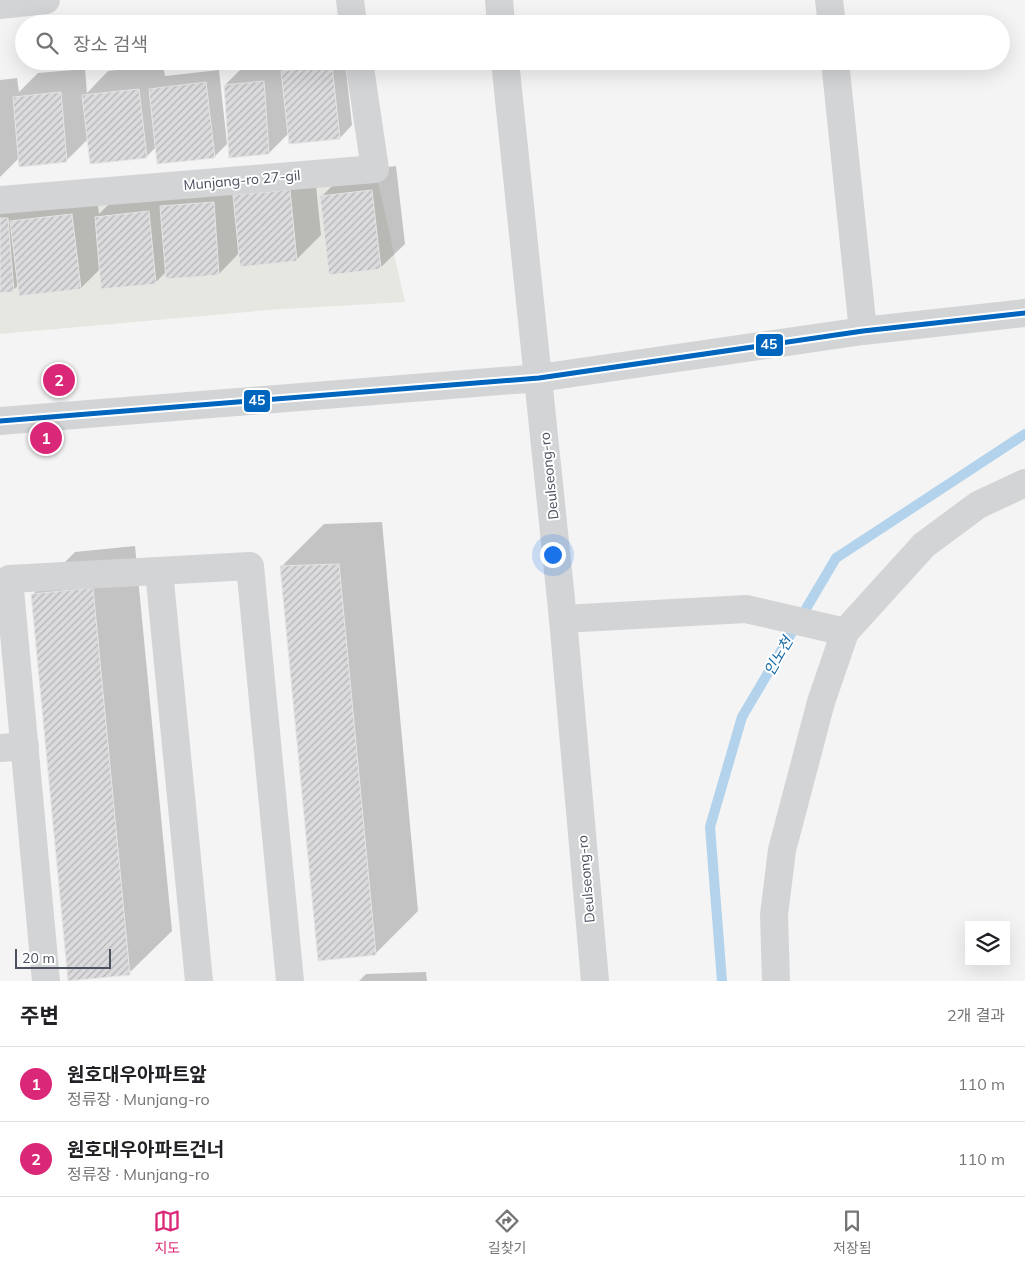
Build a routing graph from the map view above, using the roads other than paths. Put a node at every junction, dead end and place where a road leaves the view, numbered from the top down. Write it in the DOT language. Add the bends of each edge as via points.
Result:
graph roads {
  1 [pos="46,0"];
  2 [pos="350,0"];
  3 [pos="498,0"];
  4 [pos="829,0"];
  5 [pos="0,5"];
  6 [pos="352,15"];
  7 [pos="500,15"];
  8 [pos="831,15"];
  9 [pos="360,70"];
  10 [pos="506,70"];
  11 [pos="836,70"];
  12 [pos="0,200"];
  13 [pos="1025,313"];
  14 [pos="862,331"];
  15 [pos="539,378"];
  16 [pos="0,421"];
  17 [pos="1025,483"];
  18 [pos="159,571"];
  19 [pos="563,618"];
  20 [pos="832,630"];
  21 [pos="12,747"];
  22 [pos="46,981"];
  23 [pos="199,981"];
  24 [pos="290,981"];
  25 [pos="595,981"];
  26 [pos="776,981"];
  1 -- 5 [label="street"];
  2 -- 6 [label="street"];
  3 -- 7 [label="street"];
  4 -- 8 [label="street"];
  9 -- 12 [label="street, Munjang-ro 27-gil" via="375,169"];
  10 -- 15 [label="street, Deulseong-ro"];
  11 -- 14 [label="street"];
  13 -- 14 [label="street"];
  14 -- 15 [label="street"];
  15 -- 16 [label="street"];
  15 -- 19 [label="street, Deulseong-ro"];
  17 -- 20 [label="street" via="978,505 924,545"];
  18 -- 21 [label="street" via="10,579"];
  18 -- 23 [label="street"];
  18 -- 24 [label="street" via="250,566"];
  19 -- 20 [label="street" via="746,609"];
  19 -- 25 [label="street, Deulseong-ro"];
  20 -- 26 [label="street" via="821,702 782,850 774,915"];
  21 -- 22 [label="street"];
}
